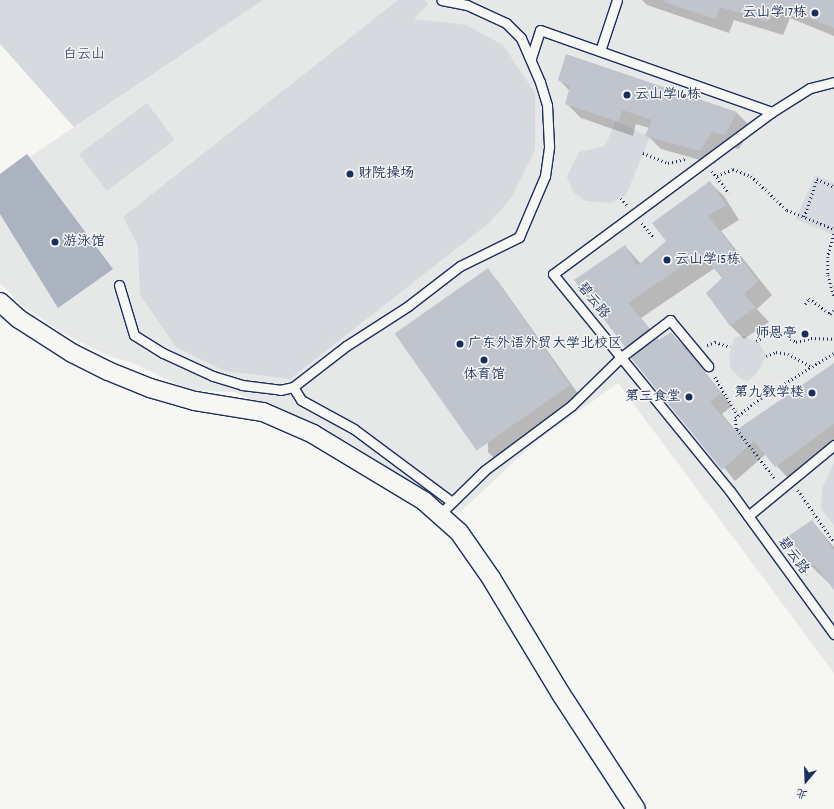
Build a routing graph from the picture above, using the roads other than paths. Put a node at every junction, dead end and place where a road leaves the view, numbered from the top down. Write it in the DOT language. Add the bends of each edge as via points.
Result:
graph roads {
  1 [pos="441,0"];
  2 [pos="617,0"];
  3 [pos="600,51"];
  4 [pos="531,58"];
  5 [pos="834,82"];
  6 [pos="772,112"];
  7 [pos="119,285"];
  8 [pos="0,302"];
  9 [pos="620,358"];
  10 [pos="708,366"];
  11 [pos="293,388"];
  12 [pos="834,444"];
  13 [pos="452,502"];
  14 [pos="439,515"];
  15 [pos="748,516"];
  16 [pos="834,634"];
  17 [pos="636,809"];
  1 -- 4 [label="lane" via="467,5 506,23 521,38"];
  2 -- 3 [label="lane"];
  3 -- 4 [label="lane" via="540,30"];
  3 -- 6 [label="lane"];
  4 -- 11 [label="lane" via="548,105 549,146 545,176 519,237 460,266 408,306 346,346"];
  5 -- 6 [label="lane, 碧云路" via="810,88"];
  6 -- 9 [label="lane, 碧云路" via="553,274"];
  7 -- 11 [label="lane" via="134,335 163,353 213,376 242,385 280,390"];
  8 -- 14 [label="street" via="19,319 72,353 108,371 150,388 195,401 263,412 313,434 424,501"];
  9 -- 10 [label="lane" via="670,320"];
  9 -- 13 [label="lane" via="570,406 485,470"];
  9 -- 15 [label="lane, 碧云路"];
  11 -- 13 [label="lane" via="301,400 354,429"];
  12 -- 15 [label="lane"];
  13 -- 14 [label="lane"];
  14 -- 17 [label="street" via="459,532 491,578"];
  15 -- 16 [label="lane, 碧云路"];
}
